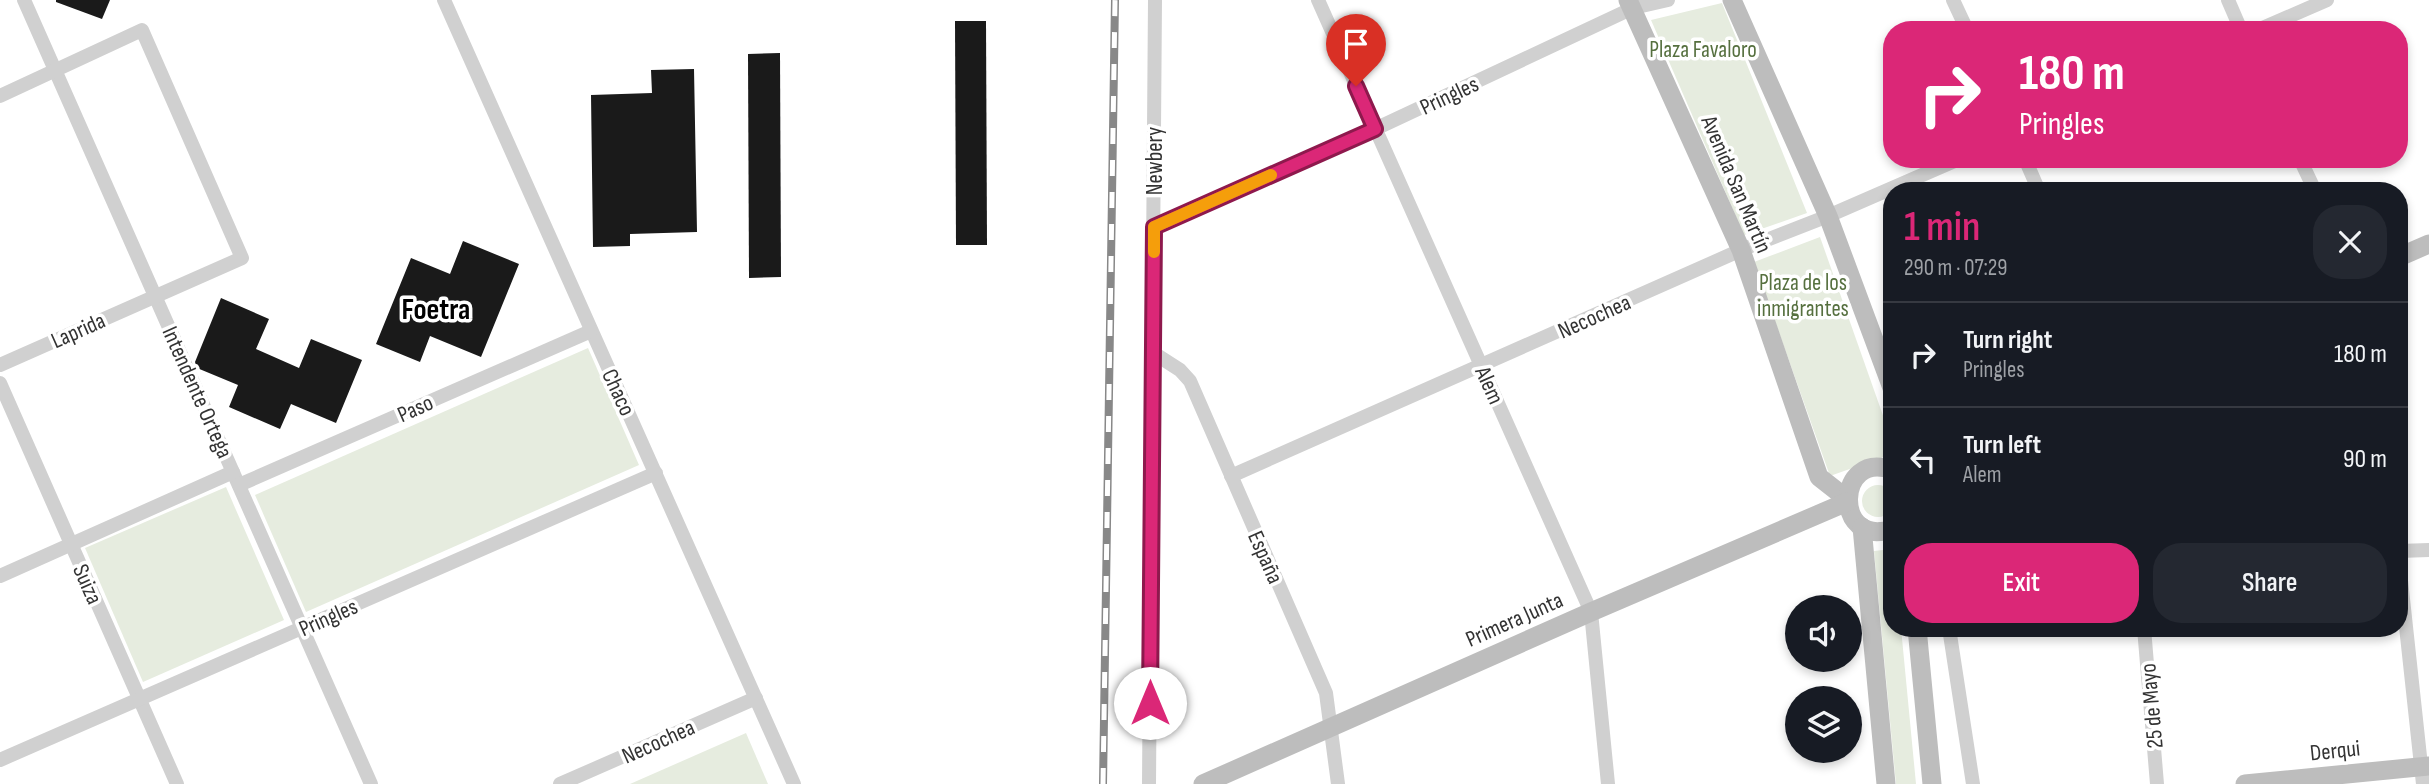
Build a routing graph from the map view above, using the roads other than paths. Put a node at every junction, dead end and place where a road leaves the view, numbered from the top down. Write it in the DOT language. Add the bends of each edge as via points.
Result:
graph roads {
  1 [pos="24,0"];
  2 [pos="444,0"];
  3 [pos="1155,0"];
  4 [pos="1318,0"];
  5 [pos="1668,0"];
  6 [pos="1732,0"];
  7 [pos="1953,0"];
  8 [pos="2228,0"];
  9 [pos="2327,0"];
  10 [pos="1631,4"];
  11 [pos="1963,21"];
  12 [pos="2237,21"];
  13 [pos="2279,21"];
  14 [pos="56,71"];
  15 [pos="0,96"];
  16 [pos="1375,129"];
  17 [pos="1937,168"];
  18 [pos="1906,182"];
  19 [pos="1883,192"];
  20 [pos="1828,216"];
  21 [pos="1154,227"];
  22 [pos="2429,244"];
  23 [pos="1741,250"];
  24 [pos="2408,253"];
  25 [pos="155,296"];
  26 [pos="591,331"];
  27 [pos="1152,352"];
  28 [pos="1883,364"];
  29 [pos="0,365"];
  30 [pos="1481,366"];
  31 [pos="0,383"];
  32 [pos="1883,468"];
  33 [pos="656,473"];
  34 [pos="1231,476"];
  35 [pos="236,478"];
  36 [pos="1847,500"];
  37 [pos="1862,527"];
  38 [pos="1883,531"];
  39 [pos="70,545"];
  40 [pos="2429,550"];
  41 [pos="2408,551"];
  42 [pos="0,576"];
  43 [pos="1591,612"];
  44 [pos="302,628"];
  45 [pos="1918,637"];
  46 [pos="1950,637"];
  47 [pos="2145,637"];
  48 [pos="2408,637"];
  49 [pos="756,698"];
  50 [pos="140,699"];
  51 [pos="1332,728"];
  52 [pos="0,760"];
  53 [pos="2424,772"];
  54 [pos="585,779"];
  55 [pos="177,784"];
  56 [pos="371,784"];
  57 [pos="560,784"];
  58 [pos="794,784"];
  59 [pos="1149,784"];
  60 [pos="1203,784"];
  61 [pos="1338,784"];
  62 [pos="1608,784"];
  63 [pos="1886,784"];
  64 [pos="1932,784"];
  65 [pos="1973,784"];
  66 [pos="2157,784"];
  67 [pos="2245,784"];
  1 -- 14 [label="street, Intendente Ortega"];
  2 -- 26 [label="street, Chaco"];
  3 -- 21 [label="street, Newbery"];
  4 -- 16 [label="street, Alem"];
  5 -- 10 [label="street, Pringles"];
  6 -- 20 [label="main road"];
  7 -- 11 [label="street"];
  8 -- 12 [label="street"];
  9 -- 13 [label="street"];
  10 -- 16 [label="street, Pringles"];
  10 -- 23 [label="main road, Avenida San Martín"];
  14 -- 15 [label="street"];
  14 -- 25 [label="street, Intendente Ortega"];
  14 -- 25 [label="street, Laprida" via="142,30 243,258"];
  16 -- 21 [label="street, Pringles"];
  16 -- 30 [label="street, Alem"];
  17 -- 18 [label="street, Necochea"];
  19 -- 20 [label="street, Necochea"];
  20 -- 23 [label="street, Necochea"];
  20 -- 28 [label="main road"];
  21 -- 27 [label="street, Newbery"];
  22 -- 24 [label="main road"];
  23 -- 30 [label="street, Necochea"];
  23 -- 36 [label="main road, Avenida San Martín" via="1819,477"];
  25 -- 29 [label="street, Laprida"];
  25 -- 35 [label="street, Intendente Ortega"];
  26 -- 33 [label="street, Chaco"];
  26 -- 35 [label="street, Paso"];
  27 -- 34 [label="street, España" via="1190,381"];
  27 -- 59 [label="street, Newbery"];
  30 -- 34 [label="street, Necochea"];
  30 -- 43 [label="street, Alem"];
  31 -- 39 [label="street, Suiza"];
  32 -- 36 [label="main road" via="1858,475"];
  33 -- 44 [label="street, Pringles"];
  33 -- 49 [label="street, Chaco"];
  34 -- 51 [label="street, España" via="1326,694"];
  35 -- 39 [label="street, Paso"];
  35 -- 44 [label="street, Intendente Ortega"];
  36 -- 37 [label="main road" via="1853,519"];
  36 -- 43 [label="main road, Primera Junta"];
  37 -- 38 [label="main road"];
  37 -- 63 [label="main road"];
  39 -- 42 [label="street, Paso"];
  39 -- 50 [label="street, Suiza"];
  40 -- 41 [label="street"];
  43 -- 51 [label="main road, Primera Junta"];
  43 -- 62 [label="street, Alem"];
  44 -- 50 [label="street, Pringles"];
  44 -- 56 [label="street, Intendente Ortega"];
  45 -- 64 [label="main road"];
  46 -- 65 [label="street"];
  47 -- 66 [label="street, 25 de Mayo"];
  48 -- 53 [label="street"];
  49 -- 54 [label="street, Necochea"];
  49 -- 58 [label="street, Chaco"];
  50 -- 52 [label="street, Pringles"];
  50 -- 55 [label="street, Suiza"];
  51 -- 60 [label="main road, Primera Junta"];
  51 -- 61 [label="street, España"];
  53 -- 67 [label="main road, Derqui"];
  54 -- 57 [label="street, Necochea"];
}
